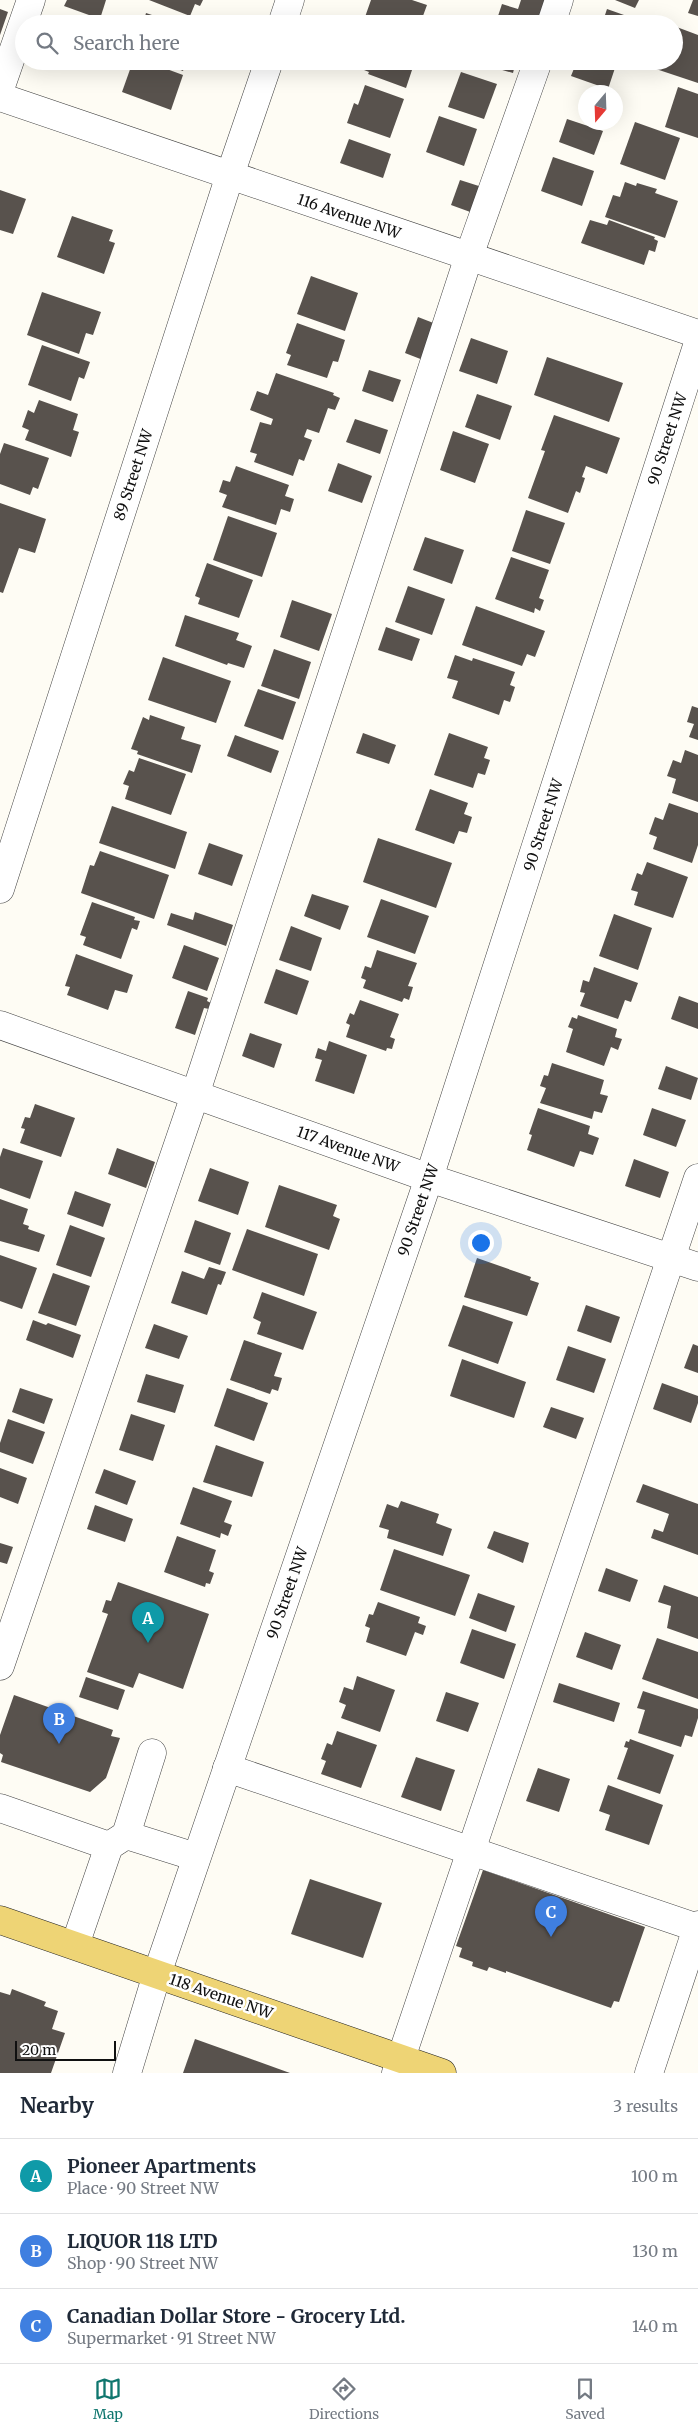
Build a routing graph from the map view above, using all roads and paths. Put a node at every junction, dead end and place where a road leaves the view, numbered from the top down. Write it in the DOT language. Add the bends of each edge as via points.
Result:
graph roads {
  1 [pos="31,0"];
  2 [pos="290,0"];
  3 [pos="559,0"];
  4 [pos="26,15"];
  5 [pos="285,15"];
  6 [pos="554,15"];
  7 [pos="15,46"];
  8 [pos="266,70"];
  9 [pos="535,70"];
  10 [pos="0,89"];
  11 [pos="0,97"];
  12 [pos="230,175"];
  13 [pos="469,256"];
  14 [pos="698,334"];
  15 [pos="698,343"];
  16 [pos="0,889"];
  17 [pos="0,1025"];
  18 [pos="195,1095"];
  19 [pos="429,1178"];
  20 [pos="698,1178"];
  21 [pos="672,1258"];
  22 [pos="698,1266"];
  23 [pos="0,1666"];
  24 [pos="152,1753"];
  25 [pos="227,1768"];
  26 [pos="0,1808"];
  27 [pos="118,1840"];
  28 [pos="470,1850"];
  29 [pos="196,1858"];
  30 [pos="0,1920"];
  31 [pos="698,1927"];
  32 [pos="75,1945"];
  33 [pos="157,1974"];
  34 [pos="398,2066"];
  35 [pos="127,2073"];
  36 [pos="442,2073"];
  37 [pos="649,2073"];
  1 -- 4 [label="street"];
  2 -- 5 [label="street"];
  3 -- 6 [label="street"];
  7 -- 10 [label="street"];
  8 -- 12 [label="street, 89 Street NW"];
  9 -- 13 [label="street"];
  11 -- 12 [label="street, 116 Avenue NW"];
  12 -- 13 [label="street, 116 Avenue NW"];
  12 -- 16 [label="street, 89 Street NW"];
  13 -- 14 [label="street, 116 Avenue NW"];
  13 -- 18 [label="street"];
  15 -- 19 [label="street, 90 Street NW"];
  17 -- 18 [label="street, 117 Avenue NW"];
  18 -- 19 [label="street, 117 Avenue NW"];
  18 -- 23 [label="street"];
  19 -- 21 [label="street, 117 Avenue NW"];
  19 -- 25 [label="street, 90 Street NW"];
  20 -- 21 [label="street"];
  21 -- 22 [label="street, 117 Avenue NW"];
  21 -- 28 [label="street"];
  24 -- 27 [label="street"];
  25 -- 28 [label="street"];
  25 -- 29 [label="street, 90 Street NW"];
  26 -- 27 [label="street"];
  27 -- 29 [label="street"];
  27 -- 32 [label="street"];
  28 -- 31 [label="street"];
  28 -- 34 [label="street"];
  29 -- 33 [label="street, 90 Street NW"];
  30 -- 32 [label="main road, 118 Avenue NW"];
  31 -- 37 [label="street"];
  32 -- 33 [label="main road, 118 Avenue NW"];
  33 -- 34 [label="main road, 118 Avenue NW"];
  33 -- 35 [label="street, 90 Street NW"];
  34 -- 36 [label="main road, 118 Avenue NW"];
}
